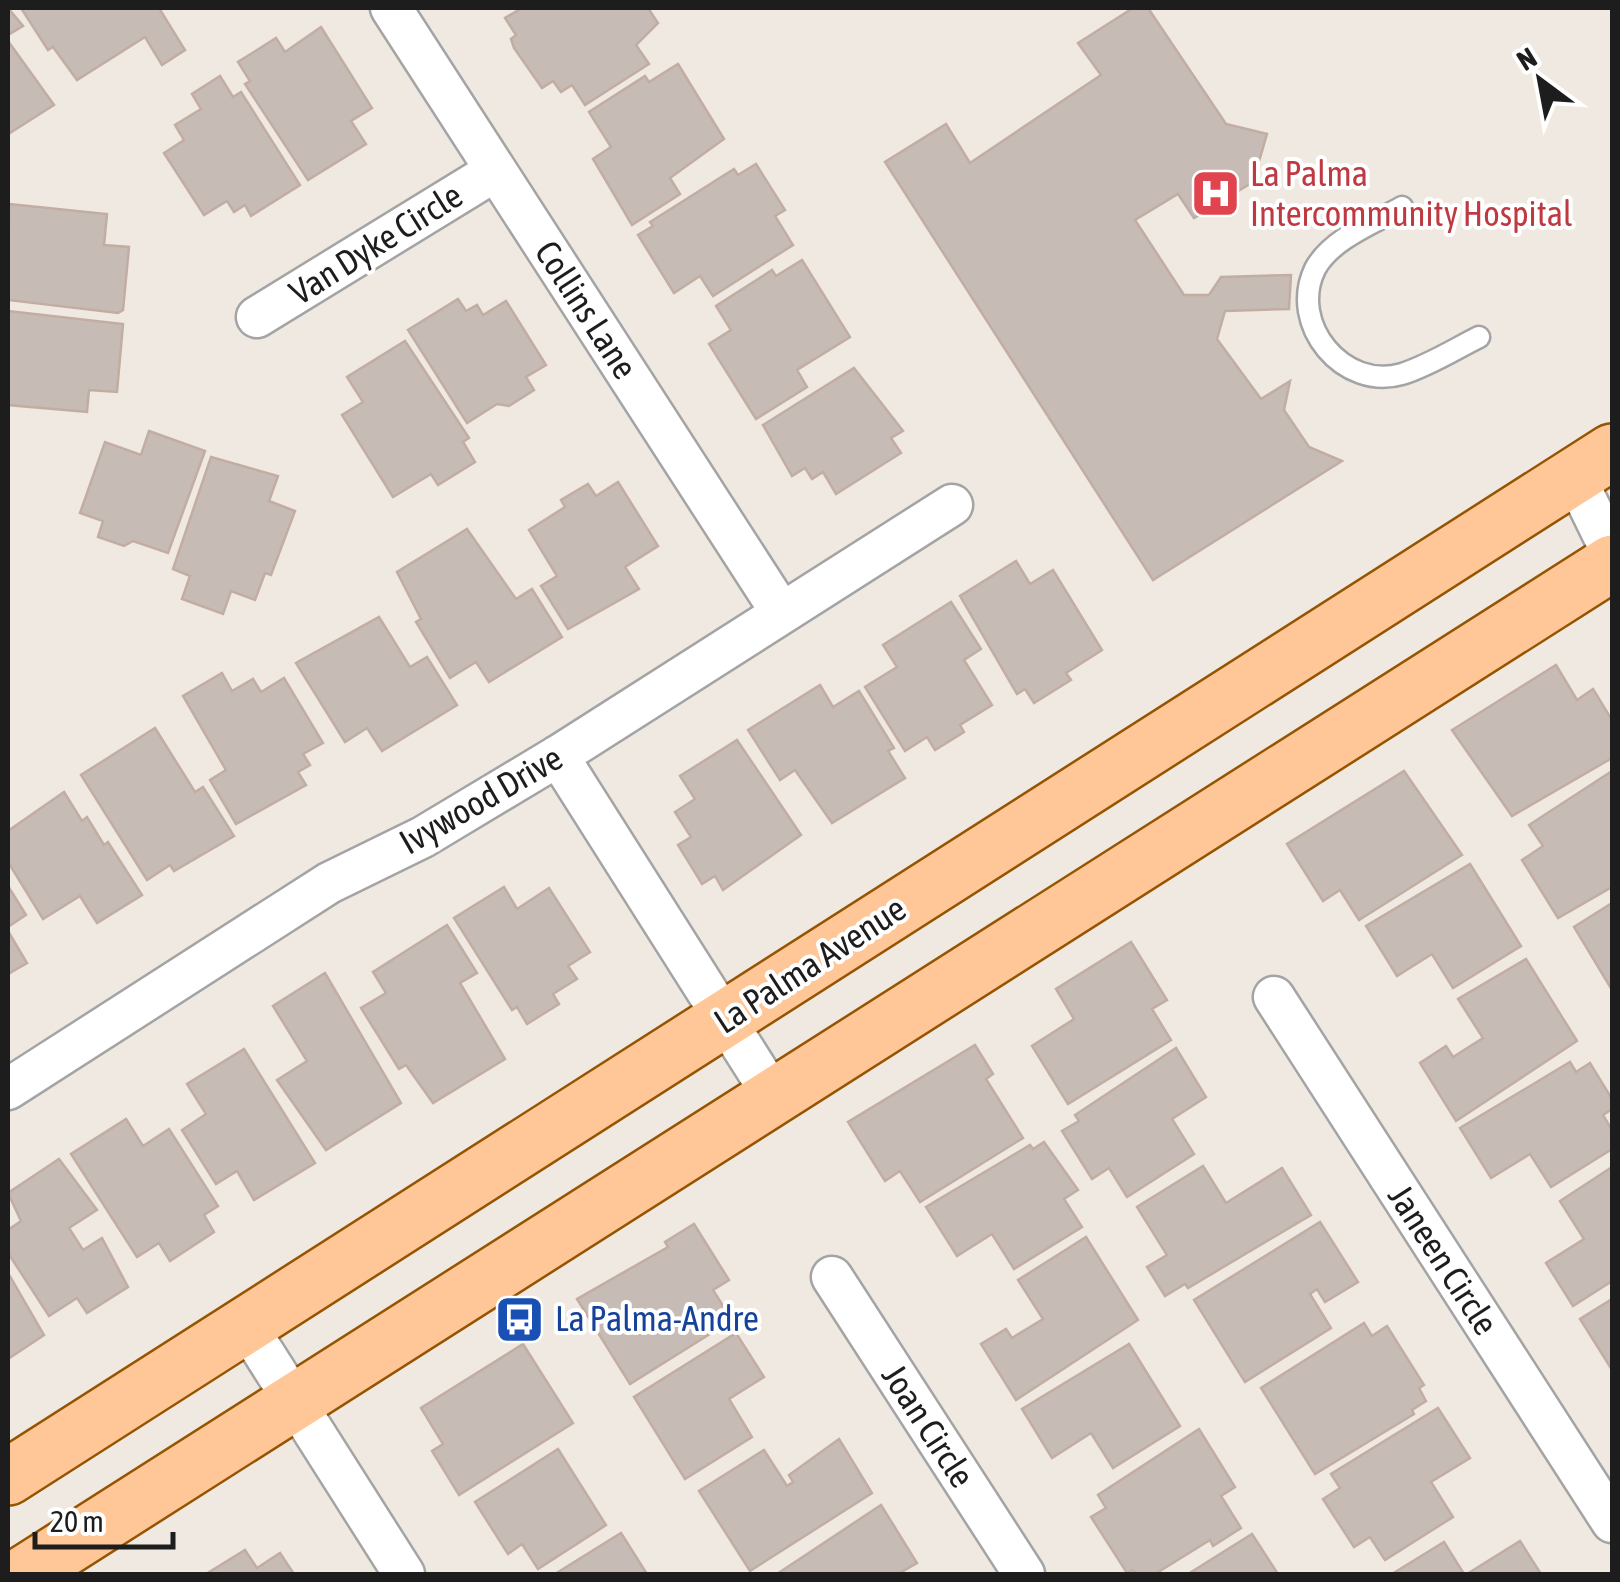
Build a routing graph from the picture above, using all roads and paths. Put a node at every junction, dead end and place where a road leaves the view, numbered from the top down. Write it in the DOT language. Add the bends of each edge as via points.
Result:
graph roads {
  1 [pos="391,8"];
  2 [pos="496,171"];
  3 [pos="1402,206"];
  4 [pos="257,318"];
  5 [pos="1479,337"];
  6 [pos="1594,464"];
  7 [pos="952,505"];
  8 [pos="1612,554"];
  9 [pos="1612,563"];
  10 [pos="781,612"];
  11 [pos="558,756"];
  12 [pos="1274,997"];
  13 [pos="724,1020"];
  14 [pos="8,1089"];
  15 [pos="774,1096"];
  16 [pos="832,1277"];
  17 [pos="246,1325"];
  18 [pos="295,1402"];
  19 [pos="8,1477"];
  20 [pos="1612,1522"];
  21 [pos="24,1574"];
  22 [pos="404,1574"];
  23 [pos="1024,1574"];
  1 -- 2 [label="street, Collins Lane"];
  2 -- 4 [label="street, Van Dyke Circle"];
  2 -- 10 [label="street, Collins Lane"];
  3 -- 5 [label="lane" via="1335,246 1314,270 1309,314 1322,348 1361,374 1400,374"];
  6 -- 8 [label="street"];
  6 -- 13 [label="main road, La Palma Avenue"];
  7 -- 10 [label="street, Ivywood Drive"];
  9 -- 15 [label="main road"];
  10 -- 11 [label="street, Ivywood Drive"];
  11 -- 13 [label="street"];
  11 -- 14 [label="street, Ivywood Drive" via="329,884"];
  12 -- 20 [label="street, Janeen Circle"];
  13 -- 15 [label="street"];
  13 -- 17 [label="main road, La Palma Avenue"];
  15 -- 18 [label="main road"];
  16 -- 23 [label="street, Joan Circle"];
  17 -- 18 [label="street"];
  17 -- 19 [label="main road, La Palma Avenue"];
  18 -- 21 [label="main road"];
  18 -- 22 [label="street"];
}
